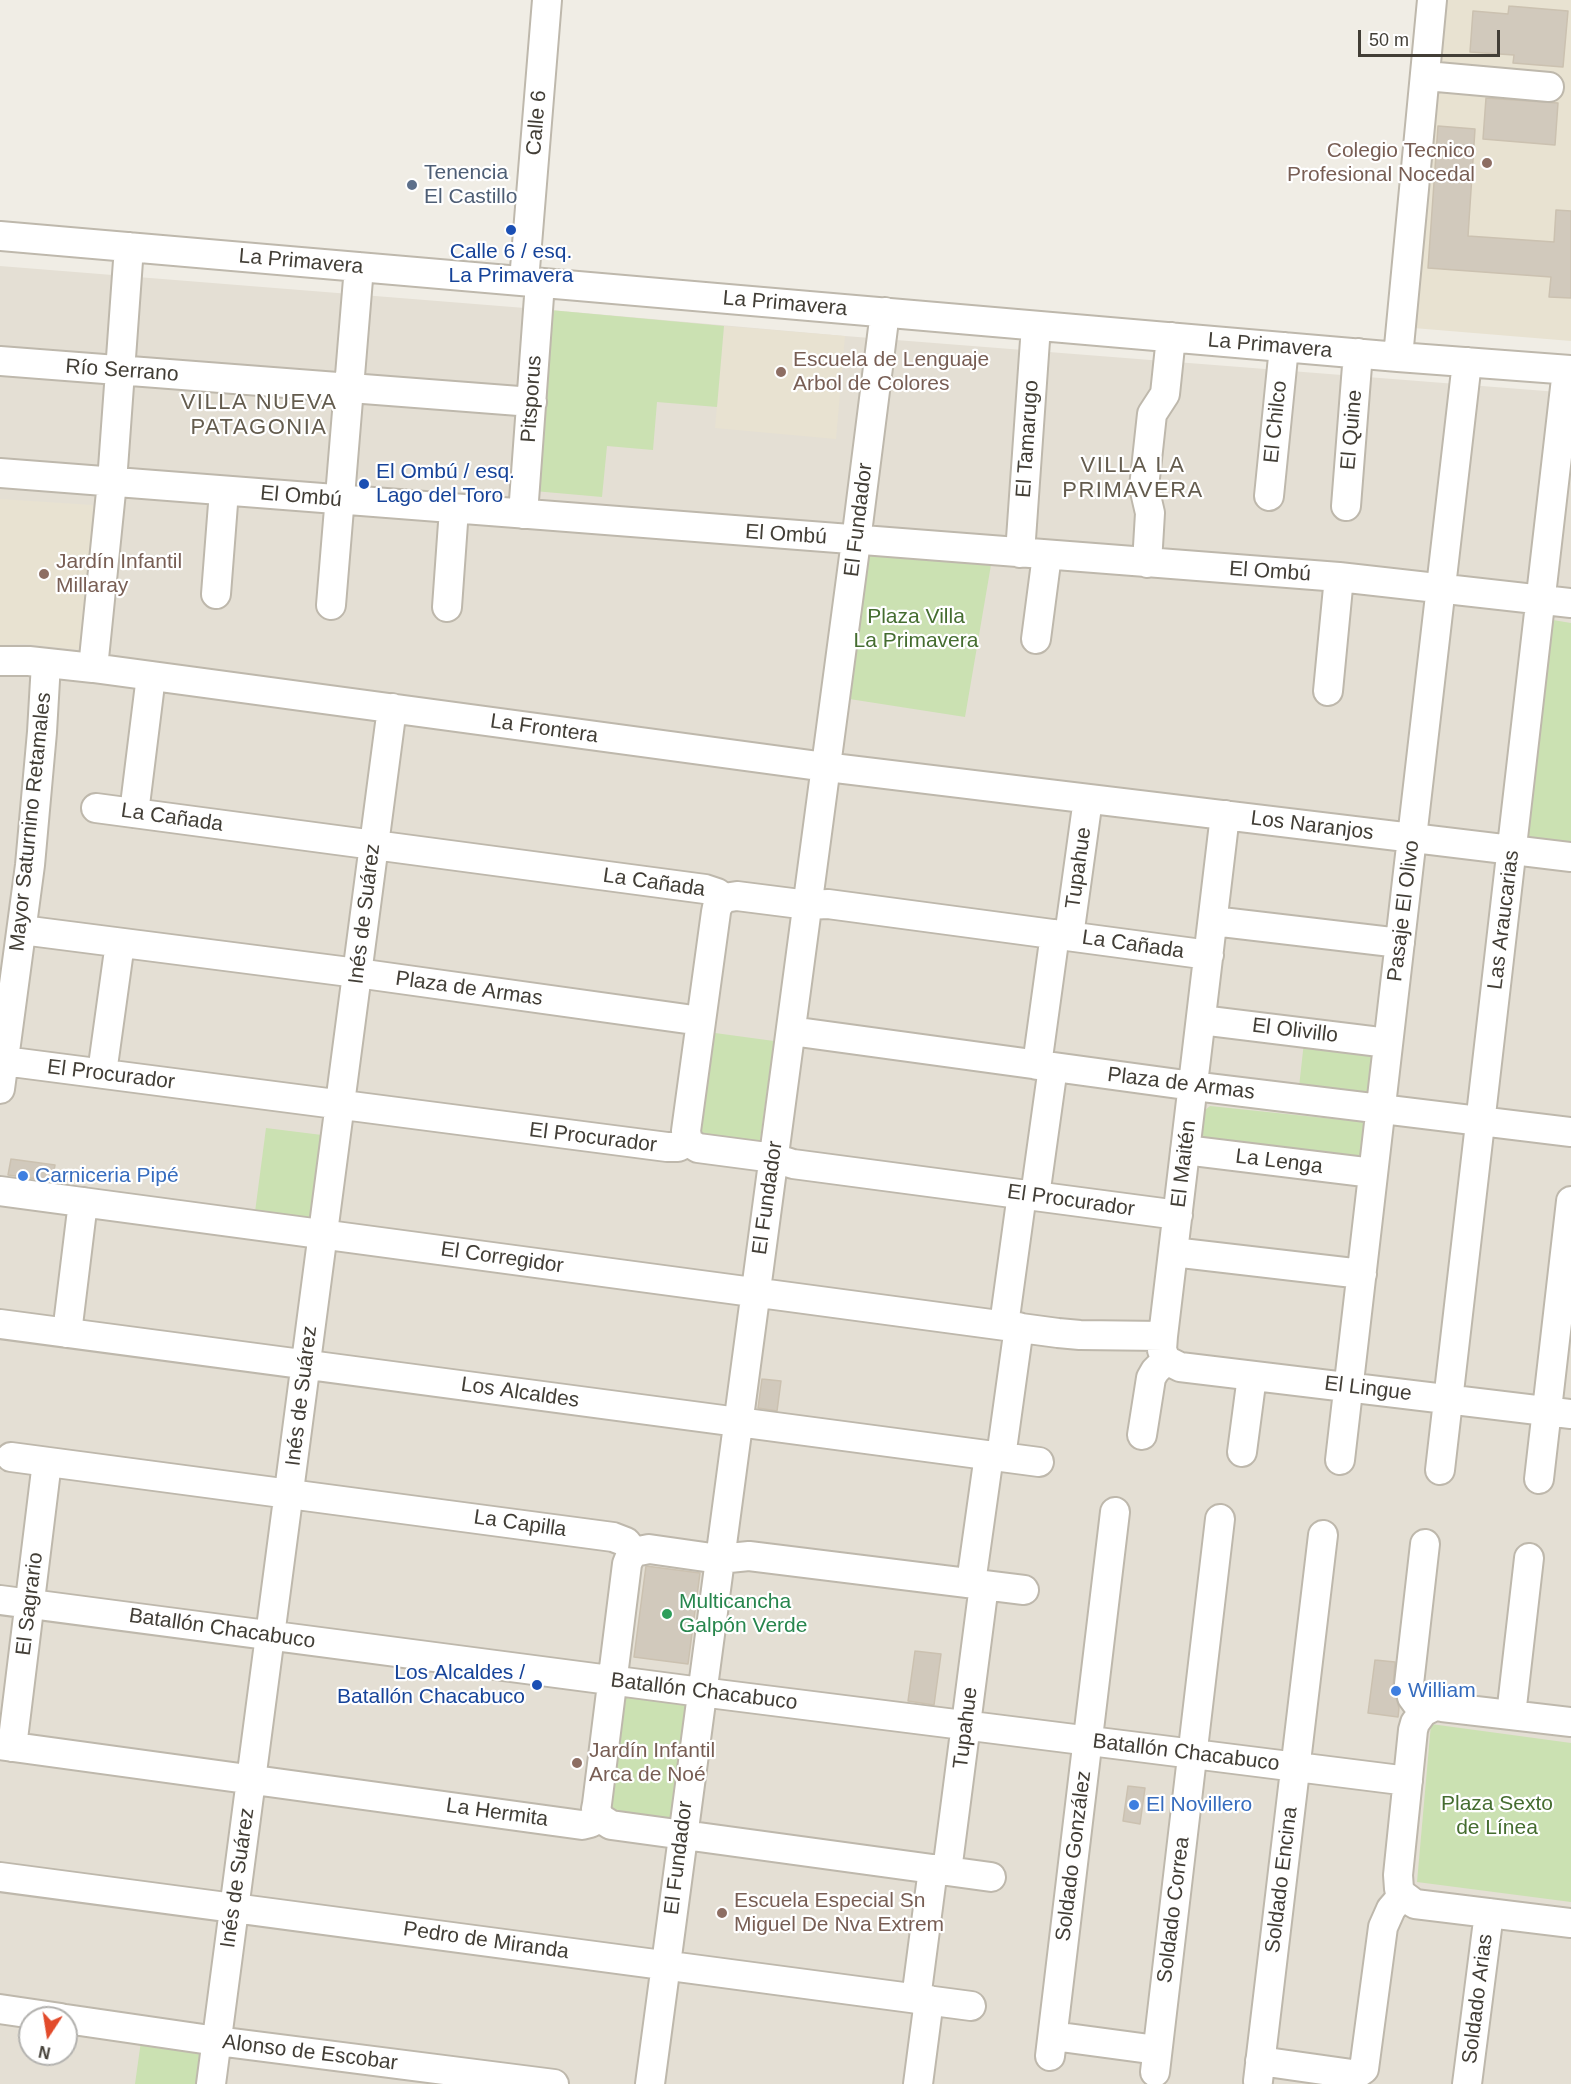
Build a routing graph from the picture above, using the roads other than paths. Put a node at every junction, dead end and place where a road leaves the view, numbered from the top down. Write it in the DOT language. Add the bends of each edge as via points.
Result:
graph roads {
  1 [pos="547,0"];
  2 [pos="1432,0"];
  3 [pos="1426,76"];
  4 [pos="1549,87"];
  5 [pos="0,236"];
  6 [pos="129,247"];
  7 [pos="359,267"];
  8 [pos="532,282"];
  9 [pos="885,312"];
  10 [pos="1036,326"];
  11 [pos="1171,337"];
  12 [pos="1284,347"];
  13 [pos="1358,353"];
  14 [pos="1398,357"];
  15 [pos="0,361"];
  16 [pos="1467,362"];
  17 [pos="1569,370"];
  18 [pos="120,371"];
  19 [pos="349,388"];
  20 [pos="532,402"];
  21 [pos="0,473"];
  22 [pos="112,482"];
  23 [pos="224,491"];
  24 [pos="1269,496"];
  25 [pos="339,500"];
  26 [pos="1346,506"];
  27 [pos="454,509"];
  28 [pos="523,514"];
  29 [pos="856,541"];
  30 [pos="1034,554"];
  31 [pos="1147,563"];
  32 [pos="1339,577"];
  33 [pos="1441,587"];
  34 [pos="216,594"];
  35 [pos="1541,599"];
  36 [pos="1571,603"];
  37 [pos="331,605"];
  38 [pos="447,607"];
  39 [pos="1036,639"];
  40 [pos="0,661"];
  41 [pos="46,663"];
  42 [pos="93,668"];
  43 [pos="151,676"];
  44 [pos="1328,691"];
  45 [pos="392,708"];
  46 [pos="826,767"];
  47 [pos="1088,799"];
  48 [pos="96,808"];
  49 [pos="134,813"];
  50 [pos="1225,815"];
  51 [pos="1412,838"];
  52 [pos="374,844"];
  53 [pos="1512,850"];
  54 [pos="1571,857"];
  55 [pos="724,898"];
  56 [pos="808,905"];
  57 [pos="1213,921"];
  58 [pos="22,930"];
  59 [pos="1062,935"];
  60 [pos="120,943"];
  61 [pos="1400,943"];
  62 [pos="1209,955"];
  63 [pos="357,973"];
  64 [pos="1201,1020"];
  65 [pos="701,1022"];
  66 [pos="791,1032"];
  67 [pos="1388,1043"];
  68 [pos="4,1061"];
  69 [pos="1045,1066"];
  70 [pos="102,1073"];
  71 [pos="1193,1086"];
  72 [pos="0,1089"];
  73 [pos="340,1104"];
  74 [pos="1381,1109"];
  75 [pos="1481,1121"];
  76 [pos="1571,1132"];
  77 [pos="688,1142"];
  78 [pos="1185,1150"];
  79 [pos="774,1158"];
  80 [pos="1373,1173"];
  81 [pos="0,1191"];
  82 [pos="1028,1195"];
  83 [pos="1571,1201"];
  84 [pos="83,1202"];
  85 [pos="1178,1215"];
  86 [pos="323,1234"];
  87 [pos="1173,1252"];
  88 [pos="1362,1274"];
  89 [pos="756,1292"];
  90 [pos="0,1324"];
  91 [pos="1012,1326"];
  92 [pos="67,1333"];
  93 [pos="1165,1348"];
  94 [pos="306,1365"];
  95 [pos="1252,1376"];
  96 [pos="1348,1387"];
  97 [pos="1449,1399"];
  98 [pos="1559,1412"];
  99 [pos="738,1422"];
  100 [pos="1142,1435"];
  101 [pos="1242,1452"];
  102 [pos="995,1456"];
  103 [pos="10,1457"];
  104 [pos="1340,1460"];
  105 [pos="47,1462"];
  106 [pos="1040,1462"];
  107 [pos="1440,1470"];
  108 [pos="1539,1479"];
  109 [pos="289,1494"];
  110 [pos="1115,1512"];
  111 [pos="1220,1519"];
  112 [pos="1323,1535"];
  113 [pos="1425,1544"];
  114 [pos="634,1552"];
  115 [pos="1529,1557"];
  116 [pos="719,1559"];
  117 [pos="978,1584"];
  118 [pos="1024,1590"];
  119 [pos="0,1600"];
  120 [pos="30,1604"];
  121 [pos="270,1635"];
  122 [pos="612,1681"];
  123 [pos="700,1692"];
  124 [pos="1423,1712"];
  125 [pos="1511,1715"];
  126 [pos="1571,1722"];
  127 [pos="966,1725"];
  128 [pos="1088,1741"];
  129 [pos="6,1746"];
  130 [pos="1192,1754"];
  131 [pos="1295,1766"];
  132 [pos="252,1779"];
  133 [pos="1408,1780"];
  134 [pos="600,1818"];
  135 [pos="682,1834"];
  136 [pos="940,1870"];
  137 [pos="0,1877"];
  138 [pos="991,1877"];
  139 [pos="1403,1895"];
  140 [pos="234,1908"];
  141 [pos="1489,1913"];
  142 [pos="1571,1923"];
  143 [pos="665,1965"];
  144 [pos="923,1999"];
  145 [pos="971,2006"];
  146 [pos="0,2009"];
  147 [pos="18,2012"];
  148 [pos="78,2021"];
  149 [pos="217,2041"];
  150 [pos="1051,2046"];
  151 [pos="211,2084"];
  152 [pos="554,2084"];
  153 [pos="650,2084"];
  154 [pos="918,2084"];
  155 [pos="1467,2084"];
  1 -- 8 [label="street, Calle 6"];
  2 -- 3 [label="street"];
  3 -- 4 [label="street"];
  3 -- 14 [label="street"];
  5 -- 6 [label="street, La Primavera"];
  6 -- 7 [label="street, La Primavera"];
  6 -- 18 [label="street"];
  7 -- 8 [label="street, La Primavera"];
  7 -- 19 [label="street"];
  8 -- 9 [label="street, La Primavera"];
  8 -- 20 [label="street, Pitsporus"];
  9 -- 10 [label="street, La Primavera"];
  9 -- 29 [label="street, El Fundador"];
  10 -- 11 [label="street, La Primavera"];
  10 -- 30 [label="street, El Tamarugo"];
  11 -- 12 [label="street, La Primavera"];
  11 -- 31 [label="street" via="1165,394 1151,420 1144,487 1150,513"];
  12 -- 13 [label="street, La Primavera"];
  12 -- 24 [label="street, El Chilco"];
  13 -- 14 [label="street, La Primavera"];
  13 -- 26 [label="street, El Quine"];
  14 -- 16 [label="street, La Primavera"];
  15 -- 18 [label="street, Río Serrano"];
  16 -- 17 [label="street, La Primavera"];
  16 -- 33 [label="street, Pasaje El Olivo"];
  17 -- 35 [label="street, Las Araucarias"];
  18 -- 19 [label="street, Río Serrano"];
  18 -- 22 [label="street"];
  19 -- 20 [label="street, Río Serrano"];
  19 -- 25 [label="street"];
  20 -- 28 [label="street, Pitsporus"];
  21 -- 22 [label="street, El Ombú"];
  22 -- 23 [label="street, El Ombú"];
  22 -- 42 [label="street"];
  23 -- 25 [label="street, El Ombú"];
  23 -- 34 [label="street"];
  25 -- 27 [label="street, El Ombú"];
  25 -- 37 [label="street"];
  27 -- 28 [label="street, El Ombú"];
  27 -- 38 [label="street"];
  28 -- 29 [label="street, El Ombú"];
  29 -- 30 [label="street, El Ombú"];
  29 -- 46 [label="street, El Fundador"];
  30 -- 31 [label="street, El Ombú"];
  30 -- 39 [label="street, El Tamarugo"];
  31 -- 32 [label="street, El Ombú"];
  32 -- 33 [label="street, El Ombú"];
  32 -- 44 [label="street"];
  33 -- 35 [label="street, El Ombú"];
  33 -- 51 [label="street, Pasaje El Olivo"];
  35 -- 36 [label="street, El Ombú"];
  35 -- 53 [label="street, Las Araucarias"];
  40 -- 41 [label="street, La Frontera"];
  41 -- 42 [label="street, La Frontera"];
  41 -- 58 [label="street, Mayor Saturnino Retamales" via="37,800"];
  42 -- 43 [label="street, La Frontera"];
  43 -- 45 [label="street, La Frontera"];
  43 -- 49 [label="street"];
  45 -- 46 [label="street, La Frontera"];
  45 -- 52 [label="street, Inés de Suárez"];
  46 -- 47 [label="street, La Frontera"];
  46 -- 56 [label="street, El Fundador"];
  47 -- 50 [label="street, Los Naranjos"];
  47 -- 59 [label="street, Tupahue"];
  48 -- 49 [label="street, La Cañada"];
  49 -- 52 [label="street, La Cañada"];
  50 -- 51 [label="street, Los Naranjos"];
  50 -- 57 [label="street, El Maitén"];
  51 -- 53 [label="street, Los Naranjos"];
  51 -- 61 [label="street, Pasaje El Olivo"];
  52 -- 55 [label="street, La Cañada" via="705,889"];
  52 -- 63 [label="street, Inés de Suárez"];
  53 -- 54 [label="street, Los Naranjos"];
  53 -- 75 [label="street, Las Araucarias"];
  55 -- 56 [label="street, La Cañada" via="737,896"];
  55 -- 65 [label="street" via="716,912"];
  56 -- 59 [label="street, La Cañada" via="828,904"];
  56 -- 66 [label="street, El Fundador"];
  57 -- 61 [label="street"];
  57 -- 62 [label="street, El Maitén"];
  58 -- 60 [label="street, Plaza de Armas"];
  58 -- 68 [label="street, Mayor Saturnino Retamales"];
  59 -- 62 [label="street, La Cañada"];
  59 -- 69 [label="street, Tupahue"];
  60 -- 63 [label="street, Plaza de Armas"];
  60 -- 70 [label="street"];
  61 -- 67 [label="street, Pasaje El Olivo"];
  62 -- 64 [label="street, El Maitén"];
  63 -- 65 [label="street, Plaza de Armas"];
  63 -- 73 [label="street, Inés de Suárez"];
  64 -- 67 [label="street, El Olivillo"];
  64 -- 71 [label="street, El Maitén"];
  65 -- 77 [label="street" via="686,1131"];
  66 -- 69 [label="street, Plaza de Armas"];
  66 -- 79 [label="street, El Fundador"];
  67 -- 74 [label="street, Pasaje El Olivo"];
  68 -- 70 [label="street, El Procurador"];
  68 -- 72 [label="street, Mayor Saturnino Retamales"];
  69 -- 71 [label="street, Plaza de Armas"];
  69 -- 82 [label="street, Tupahue"];
  70 -- 73 [label="street, El Procurador"];
  71 -- 74 [label="street, Plaza de Armas"];
  71 -- 78 [label="street, El Maitén"];
  73 -- 77 [label="street, El Procurador" via="667,1147"];
  73 -- 86 [label="street, Inés de Suárez"];
  74 -- 75 [label="street, Plaza de Armas"];
  74 -- 80 [label="street, Pasaje El Olivo"];
  75 -- 76 [label="street, Plaza de Armas"];
  75 -- 97 [label="street, Las Araucarias"];
  77 -- 79 [label="street, El Procurador" via="698,1148"];
  78 -- 80 [label="street, La Lenga"];
  78 -- 85 [label="street, El Maitén"];
  79 -- 82 [label="street, El Procurador" via="793,1164"];
  79 -- 89 [label="street, El Fundador"];
  80 -- 88 [label="street, Pasaje El Olivo"];
  81 -- 84 [label="street, El Corregidor"];
  82 -- 85 [label="street, El Procurador"];
  82 -- 91 [label="street, Tupahue"];
  83 -- 98 [label="street"];
  84 -- 86 [label="street, El Corregidor"];
  84 -- 92 [label="street"];
  85 -- 87 [label="street, El Maitén"];
  86 -- 89 [label="street, El Corregidor"];
  86 -- 94 [label="street, Inés de Suárez"];
  87 -- 88 [label="street"];
  87 -- 93 [label="street, El Maitén"];
  88 -- 96 [label="street, Pasaje El Olivo"];
  89 -- 91 [label="street, El Corregidor"];
  89 -- 99 [label="street, El Fundador"];
  90 -- 92 [label="street, Los Alcaldes"];
  91 -- 93 [label="street, El Lingue"];
  91 -- 102 [label="street, Tupahue"];
  92 -- 94 [label="street, Los Alcaldes"];
  93 -- 95 [label="street, El Lingue" via="1175,1366"];
  93 -- 100 [label="street, El Maitén" via="1151,1378"];
  94 -- 99 [label="street, Los Alcaldes"];
  94 -- 109 [label="street, Inés de Suárez"];
  95 -- 96 [label="street, El Lingue"];
  95 -- 101 [label="street"];
  96 -- 97 [label="street, El Lingue"];
  96 -- 104 [label="street, Pasaje El Olivo"];
  97 -- 98 [label="street, El Lingue"];
  97 -- 107 [label="street, Las Araucarias"];
  98 -- 108 [label="street"];
  99 -- 102 [label="street, Los Alcaldes"];
  99 -- 116 [label="street, El Fundador"];
  102 -- 106 [label="street, Los Alcaldes"];
  102 -- 117 [label="street, Tupahue"];
  103 -- 105 [label="street, La Capilla"];
  105 -- 109 [label="street, La Capilla"];
  105 -- 120 [label="street, El Sagrario"];
  109 -- 114 [label="street, La Capilla" via="613,1537 626,1542"];
  109 -- 121 [label="street, Inés de Suárez"];
  110 -- 128 [label="street, Soldado González"];
  111 -- 130 [label="street, Soldado Correa"];
  112 -- 131 [label="street, Soldado Encina"];
  113 -- 124 [label="street" via="1409,1684 1412,1697"];
  114 -- 116 [label="street" via="649,1549"];
  114 -- 122 [label="street" via="627,1564"];
  115 -- 125 [label="street"];
  116 -- 117 [label="street" via="749,1556"];
  116 -- 123 [label="street, El Fundador"];
  117 -- 118 [label="street"];
  117 -- 127 [label="street, Tupahue"];
  119 -- 120 [label="street, Batallón Chacabuco"];
  120 -- 121 [label="street, Batallón Chacabuco"];
  120 -- 129 [label="street, El Sagrario"];
  121 -- 122 [label="street, Batallón Chacabuco"];
  121 -- 132 [label="street, Inés de Suárez"];
  122 -- 123 [label="street, Batallón Chacabuco"];
  122 -- 134 [label="street" via="596,1809"];
  123 -- 127 [label="street, Batallón Chacabuco"];
  123 -- 135 [label="street, El Fundador"];
  124 -- 125 [label="street" via="1442,1707"];
  124 -- 133 [label="street" via="1415,1723"];
  125 -- 126 [label="street"];
  127 -- 128 [label="street, Batallón Chacabuco"];
  127 -- 136 [label="street, Tupahue"];
  128 -- 130 [label="street, Batallón Chacabuco"];
  128 -- 150 [label="street, Soldado González"];
  129 -- 132 [label="street, La Hermita"];
  130 -- 131 [label="street, Batallón Chacabuco"];
  130 -- 150 [label="street, Soldado Correa" via="1156,2061"];
  131 -- 133 [label="street, Batallón Chacabuco"];
  131 -- 139 [label="street, Soldado Encina" via="1259,2071 1357,2074 1364,2069 1383,1927"];
  132 -- 134 [label="street, La Hermita" via="582,1825"];
  132 -- 140 [label="street, Inés de Suárez"];
  133 -- 139 [label="street" via="1398,1875"];
  134 -- 135 [label="street, La Hermita" via="611,1825"];
  135 -- 136 [label="street, La Hermita"];
  135 -- 143 [label="street, El Fundador"];
  136 -- 138 [label="street, La Hermita"];
  136 -- 144 [label="street, Tupahue"];
  137 -- 140 [label="street, Pedro de Miranda"];
  139 -- 141 [label="street" via="1415,1904"];
  140 -- 143 [label="street, Pedro de Miranda"];
  140 -- 149 [label="street, Inés de Suárez"];
  141 -- 142 [label="street"];
  141 -- 155 [label="street, Soldado Arias"];
  143 -- 144 [label="street, Pedro de Miranda"];
  143 -- 153 [label="street, El Fundador"];
  144 -- 145 [label="street, Pedro de Miranda"];
  144 -- 154 [label="street, Tupahue"];
  146 -- 147 [label="street"];
  148 -- 149 [label="street, Alonso de Escobar"];
  149 -- 151 [label="street, Inés de Suárez"];
  149 -- 152 [label="street, Alonso de Escobar"];
}
